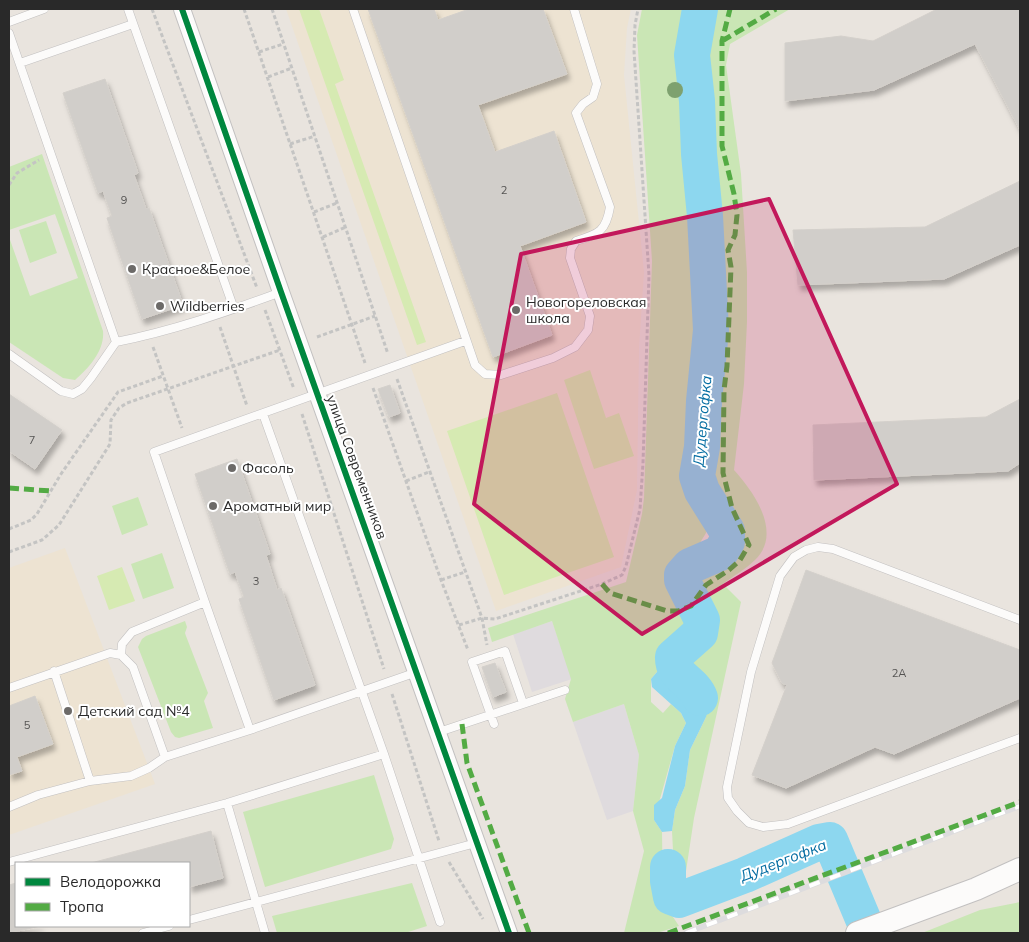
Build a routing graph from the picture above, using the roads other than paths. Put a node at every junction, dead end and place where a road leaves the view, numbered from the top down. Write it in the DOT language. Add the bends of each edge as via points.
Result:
graph roads {
  1 [pos="44,9"];
  2 [pos="128,9"];
  3 [pos="182,9"];
  4 [pos="353,9"];
  5 [pos="574,9"];
  6 [pos="9,22"];
  7 [pos="133,24"];
  8 [pos="9,33"];
  9 [pos="20,63"];
  10 [pos="281,292"];
  11 [pos="234,309"];
  12 [pos="465,341"];
  13 [pos="116,342"];
  14 [pos="9,354"];
  15 [pos="318,394"];
  16 [pos="263,414"];
  17 [pos="204,602"];
  18 [pos="1020,620"];
  19 [pos="121,655"];
  20 [pos="54,671"];
  21 [pos="417,672"];
  22 [pos="9,688"];
  23 [pos="565,690"];
  24 [pos="362,692"];
  25 [pos="536,699"];
  26 [pos="523,703"];
  27 [pos="538,708"];
  28 [pos="490,714"];
  29 [pos="494,724"];
  30 [pos="250,730"];
  31 [pos="438,732"];
  32 [pos="1020,738"];
  33 [pos="384,754"];
  34 [pos="165,757"];
  35 [pos="90,781"];
  36 [pos="227,803"];
  37 [pos="9,807"];
  38 [pos="476,843"];
  39 [pos="420,859"];
  40 [pos="9,862"];
  41 [pos="1020,869"];
  42 [pos="1020,879"];
  43 [pos="976,889"];
  44 [pos="255,902"];
  45 [pos="190,920"];
  46 [pos="440,922"];
  47 [pos="165,927"];
  48 [pos="143,933"];
  49 [pos="265,933"];
  50 [pos="509,933"];
  51 [pos="857,933"];
  1 -- 6 [label="lane"];
  2 -- 7 [label="lane"];
  3 -- 10 [label="street, улица Современников"];
  4 -- 12 [label="lane"];
  5 -- 12 [label="lane" via="597,84 593,97 576,113 610,207 608,221 602,230 576,241 571,249 570,258 590,316 588,330 575,348 501,375 485,374 475,365"];
  7 -- 9 [label="lane"];
  7 -- 11 [label="lane"];
  8 -- 9 [label="lane"];
  9 -- 13 [label="lane"];
  10 -- 11 [label="lane"];
  10 -- 15 [label="street, улица Современников"];
  11 -- 13 [label="lane"];
  12 -- 15 [label="lane"];
  13 -- 14 [label="lane" via="82,390 73,394 61,391"];
  15 -- 16 [label="lane"];
  15 -- 21 [label="street, улица Современников"];
  16 -- 17 [label="lane" via="154,452"];
  16 -- 24 [label="lane"];
  17 -- 19 [label="lane" via="132,632 122,644"];
  17 -- 30 [label="lane"];
  18 -- 32 [label="lane" via="833,548 818,546 794,557 780,576 751,672 727,786 728,798 749,823 763,827 788,824"];
  19 -- 20 [label="lane" via="105,654"];
  19 -- 34 [label="lane" via="133,667"];
  20 -- 22 [label="lane"];
  20 -- 35 [label="lane"];
  21 -- 24 [label="lane"];
  21 -- 31 [label="street, улица Современников"];
  23 -- 25 [label="lane"];
  24 -- 30 [label="lane"];
  24 -- 33 [label="lane"];
  25 -- 26 [label="lane"];
  25 -- 27 [label="lane"];
  26 -- 28 [label="lane"];
  26 -- 28 [label="lane" via="506,651 472,662"];
  28 -- 29 [label="lane"];
  28 -- 31 [label="lane"];
  30 -- 34 [label="lane"];
  31 -- 38 [label="street, улица Современников"];
  33 -- 36 [label="lane"];
  33 -- 39 [label="lane"];
  34 -- 35 [label="lane" via="131,776"];
  35 -- 37 [label="lane" via="38,795"];
  36 -- 40 [label="lane"];
  36 -- 44 [label="lane"];
  38 -- 39 [label="lane"];
  38 -- 50 [label="street, улица Современников"];
  39 -- 44 [label="lane"];
  39 -- 46 [label="lane"];
  41 -- 43 [label="main road"];
  42 -- 43 [label="main road"];
  43 -- 51 [label="main road"];
  44 -- 45 [label="lane"];
  44 -- 49 [label="lane"];
  47 -- 48 [label="lane"];
}
